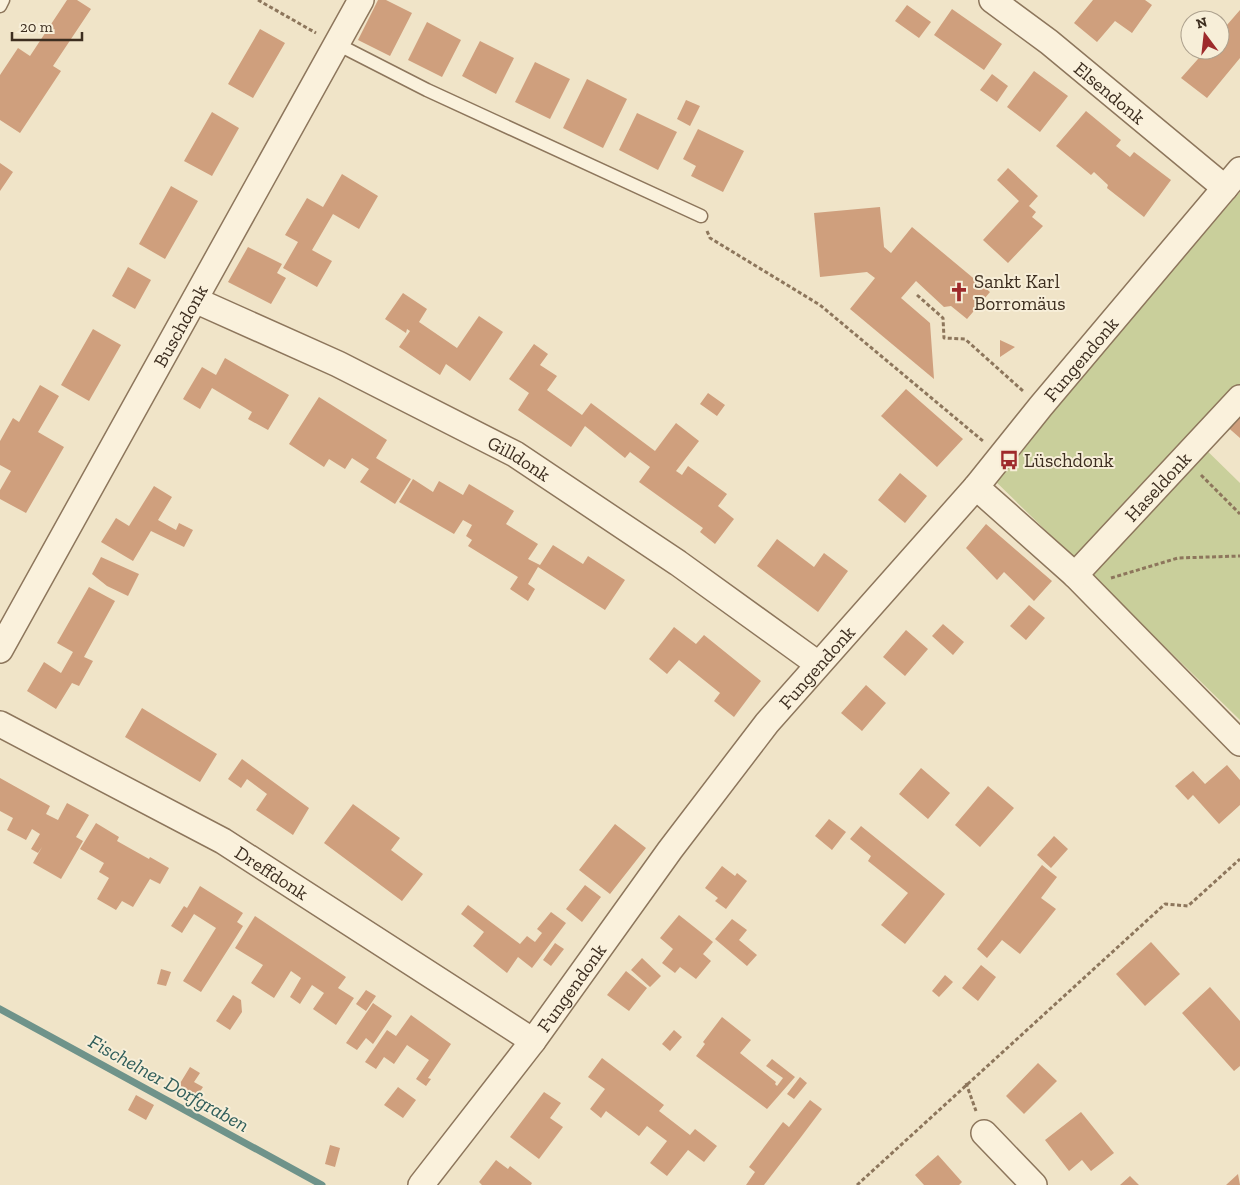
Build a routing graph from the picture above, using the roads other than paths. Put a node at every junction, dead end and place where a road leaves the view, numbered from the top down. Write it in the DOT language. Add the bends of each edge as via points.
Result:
graph roads {
  1 [pos="4,0"];
  2 [pos="361,0"];
  3 [pos="992,0"];
  4 [pos="0,6"];
  5 [pos="337,44"];
  6 [pos="1233,179"];
  7 [pos="701,216"];
  8 [pos="195,300"];
  9 [pos="1240,398"];
  10 [pos="976,487"];
  11 [pos="1079,580"];
  12 [pos="0,650"];
  13 [pos="818,664"];
  14 [pos="0,724"];
  15 [pos="1240,743"];
  16 [pos="534,1041"];
  17 [pos="984,1133"];
  18 [pos="421,1185"];
  19 [pos="1034,1185"];
  1 -- 4 [label="lane"];
  2 -- 5 [label="street, Buschdonk"];
  3 -- 6 [label="street, Elsendonk"];
  5 -- 7 [label="lane" via="427,90"];
  5 -- 8 [label="street, Buschdonk"];
  6 -- 10 [label="street, Fungendonk"];
  8 -- 12 [label="street, Buschdonk"];
  8 -- 13 [label="street, Gilldonk" via="338,364 515,454 678,563"];
  9 -- 11 [label="street, Haseldonk"];
  10 -- 11 [label="street"];
  10 -- 13 [label="street, Fungendonk"];
  11 -- 15 [label="street"];
  13 -- 16 [label="street, Fungendonk" via="767,723 670,850"];
  14 -- 16 [label="street, Dreffdonk" via="223,841"];
  16 -- 18 [label="street, Fungendonk"];
  17 -- 19 [label="street"];
}
